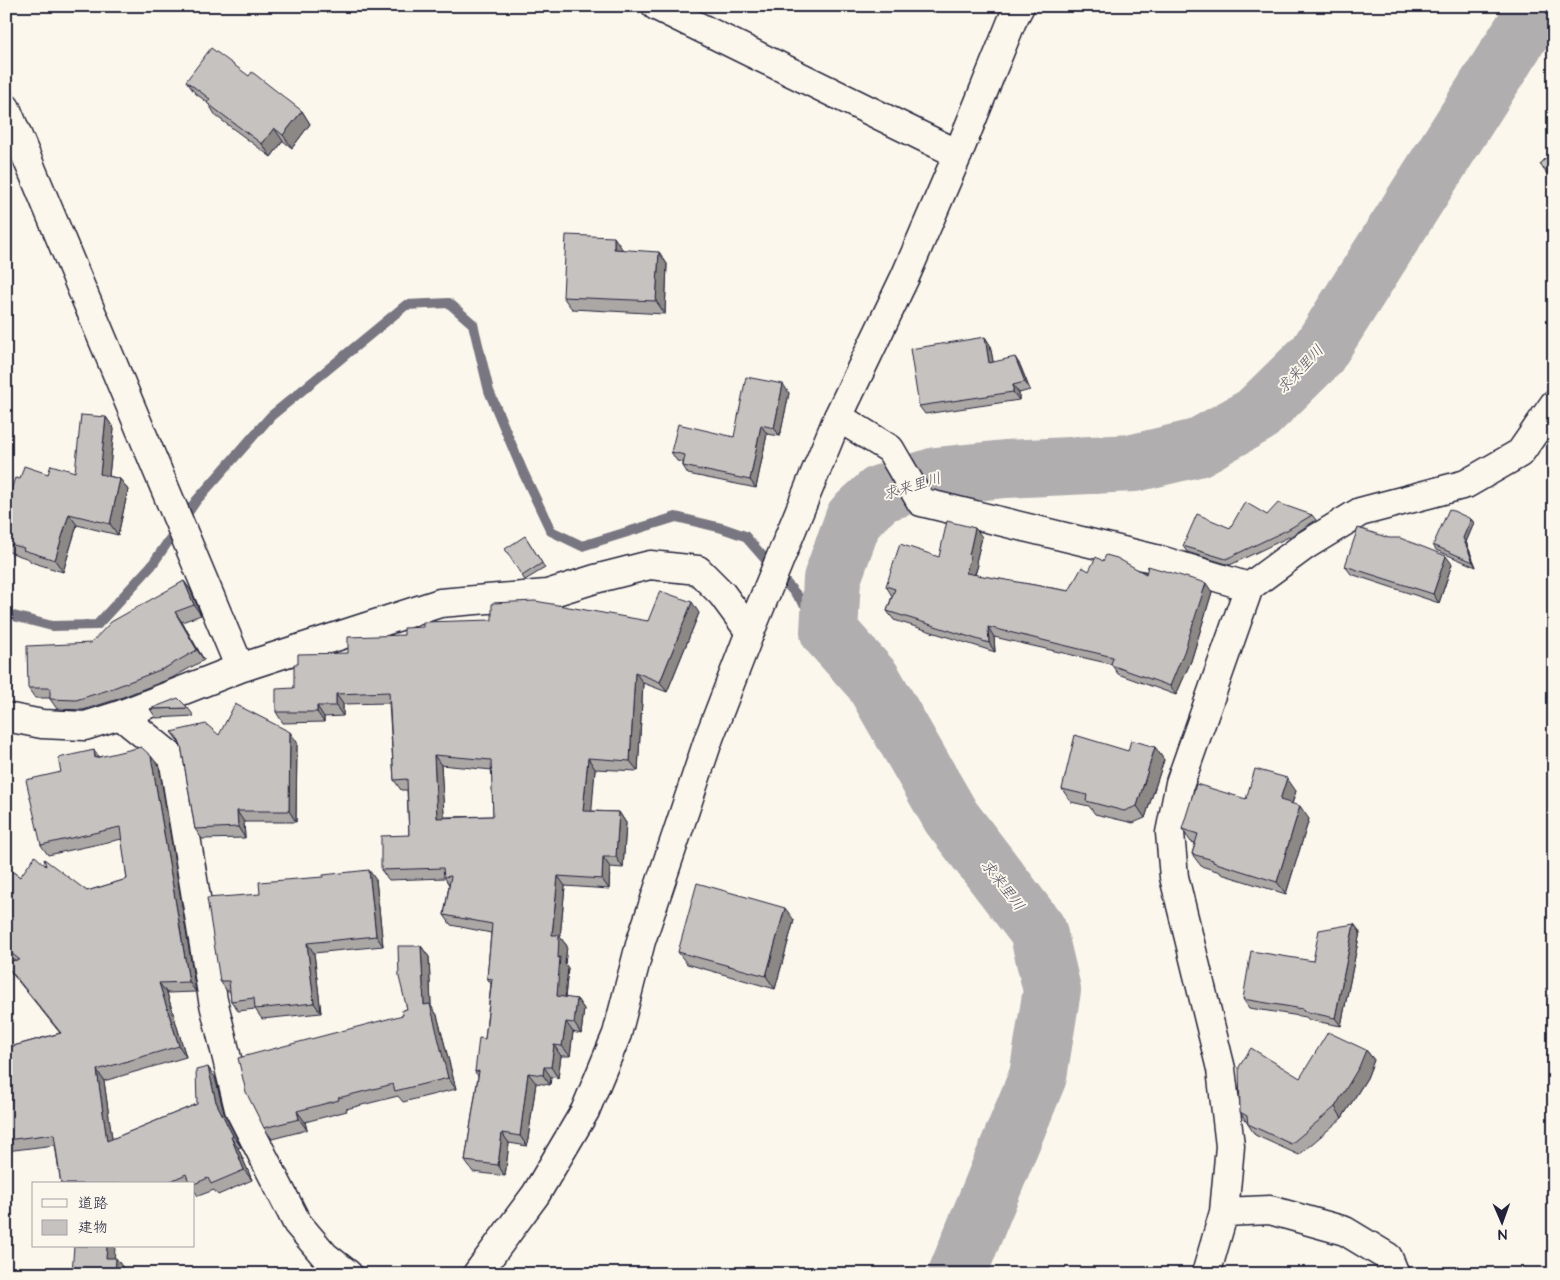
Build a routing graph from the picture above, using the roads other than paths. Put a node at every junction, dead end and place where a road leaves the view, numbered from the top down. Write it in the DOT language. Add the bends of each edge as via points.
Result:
graph roads {
  1 [pos="656,6"];
  2 [pos="1020,6"];
  3 [pos="6,108"];
  4 [pos="958,154"];
  5 [pos="1554,404"];
  6 [pos="838,418"];
  7 [pos="1249,587"];
  8 [pos="750,632"];
  9 [pos="240,668"];
  10 [pos="120,715"];
  11 [pos="6,717"];
  12 [pos="1224,1212"];
  13 [pos="348,1274"];
  14 [pos="477,1274"];
  15 [pos="1206,1274"];
  16 [pos="1395,1274"];
  1 -- 4 [label="street"];
  2 -- 4 [label="street"];
  3 -- 9 [label="street"];
  4 -- 6 [label="street" via="905,277"];
  5 -- 7 [label="street" via="1520,453 1466,484 1360,512 1306,545"];
  6 -- 7 [label="street" via="890,449 921,502 1160,560"];
  6 -- 8 [label="street"];
  7 -- 12 [label="street" via="1180,783 1170,833 1174,878 1221,1069 1230,1146"];
  8 -- 9 [label="street" via="722,594 698,570 650,565 547,594 440,603"];
  8 -- 14 [label="street" via="709,738 647,923 617,1034 588,1102 536,1194"];
  9 -- 10 [label="street"];
  10 -- 11 [label="street" via="85,726 42,724"];
  10 -- 13 [label="street" via="174,758 213,1000 239,1108 297,1223 325,1256"];
  12 -- 15 [label="street"];
  12 -- 16 [label="street" via="1270,1210 1345,1231 1388,1257"];
}
